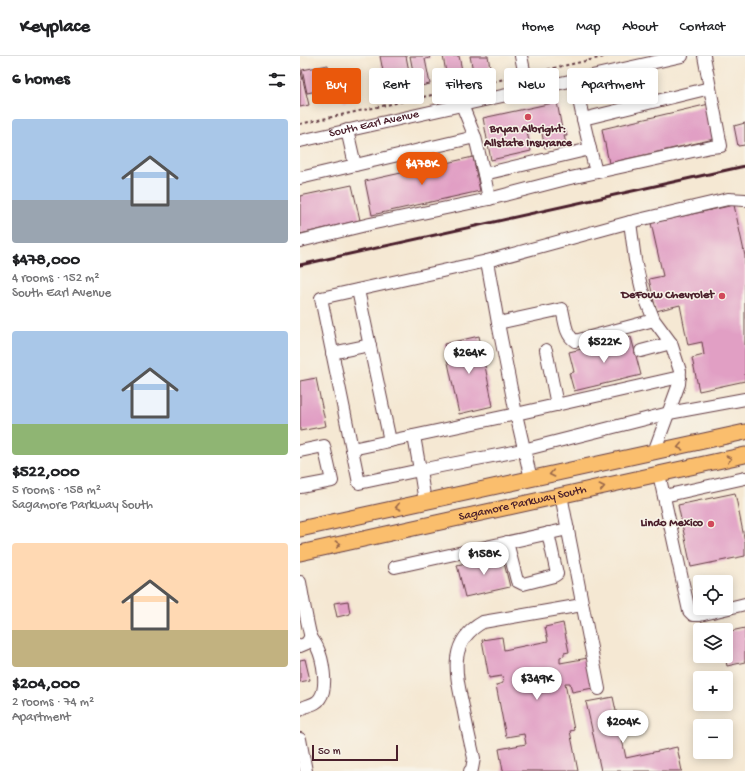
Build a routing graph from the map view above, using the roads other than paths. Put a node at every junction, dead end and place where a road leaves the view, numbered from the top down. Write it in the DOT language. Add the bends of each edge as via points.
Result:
graph roads {
  1 [pos="521,56"];
  2 [pos="682,56"];
  3 [pos="704,56"];
  4 [pos="523,68"];
  5 [pos="628,68"];
  6 [pos="710,88"];
  7 [pos="504,96"];
  8 [pos="580,104"];
  9 [pos="462,106"];
  10 [pos="583,119"];
  11 [pos="346,130"];
  12 [pos="475,137"];
  13 [pos="300,141"];
  14 [pos="590,149"];
  15 [pos="355,165"];
  16 [pos="596,172"];
  17 [pos="484,174"];
  18 [pos="300,178"];
  19 [pos="488,199"];
  20 [pos="745,200"];
  21 [pos="630,222"];
  22 [pos="300,241"];
  23 [pos="487,261"];
  24 [pos="358,290"];
  25 [pos="654,320"];
  26 [pos="498,323"];
  27 [pos="670,343"];
  28 [pos="370,345"];
  29 [pos="546,350"];
  30 [pos="641,351"];
  31 [pos="332,353"];
  32 [pos="680,377"];
  33 [pos="745,399"];
  34 [pos="557,405"];
  35 [pos="669,413"];
  36 [pos="516,414"];
  37 [pos="745,432"];
  38 [pos="414,436"];
  39 [pos="390,441"];
  40 [pos="352,449"];
  41 [pos="524,450"];
  42 [pos="300,452"];
  43 [pos="654,452"];
  44 [pos="745,455"];
  45 [pos="420,470"];
  46 [pos="659,474"];
  47 [pos="745,478"];
  48 [pos="531,479"];
  49 [pos="300,487"];
  50 [pos="561,495"];
  51 [pos="664,496"];
  52 [pos="426,502"];
  53 [pos="300,528"];
  54 [pos="568,529"];
  55 [pos="548,533"];
  56 [pos="507,542"];
  57 [pos="300,553"];
  58 [pos="395,567"];
  59 [pos="300,582"];
  60 [pos="745,604"];
  61 [pos="582,605"];
  62 [pos="310,636"];
  63 [pos="300,646"];
  64 [pos="599,689"];
  65 [pos="300,710"];
  66 [pos="300,739"];
  67 [pos="306,771"];
  68 [pos="470,771"];
  1 -- 4 [label="street"];
  2 -- 5 [label="street, South Earl Avenue"];
  3 -- 6 [label="street"];
  6 -- 10 [label="street"];
  6 -- 16 [label="street" via="721,146"];
  7 -- 9 [label="street, South Earl Avenue"];
  8 -- 10 [label="street"];
  9 -- 11 [label="street, South Earl Avenue"];
  9 -- 12 [label="street"];
  10 -- 14 [label="street"];
  11 -- 13 [label="street, South Earl Avenue"];
  11 -- 15 [label="street"];
  12 -- 15 [label="street"];
  12 -- 17 [label="street"];
  14 -- 16 [label="street"];
  14 -- 17 [label="street"];
  15 -- 18 [label="street"];
  16 -- 19 [label="street"];
  17 -- 19 [label="street"];
  19 -- 22 [label="street"];
  20 -- 21 [label="street" via="728,199"];
  21 -- 23 [label="street"];
  21 -- 25 [label="street" via="642,290"];
  23 -- 24 [label="street"];
  23 -- 26 [label="street"];
  24 -- 28 [label="street"];
  24 -- 31 [label="street" via="321,298"];
  25 -- 26 [label="street" via="575,341 567,332 562,309"];
  25 -- 27 [label="street"];
  26 -- 36 [label="street"];
  27 -- 30 [label="street"];
  27 -- 32 [label="street" via="679,365"];
  28 -- 31 [label="street"];
  28 -- 39 [label="street"];
  29 -- 34 [label="street"];
  31 -- 40 [label="street"];
  32 -- 34 [label="street"];
  32 -- 35 [label="street"];
  33 -- 35 [label="street"];
  34 -- 36 [label="street"];
  35 -- 41 [label="street"];
  35 -- 43 [label="street"];
  36 -- 38 [label="street"];
  36 -- 41 [label="street"];
  37 -- 43 [label="main road, Sagamore Parkway South, one-way"];
  38 -- 39 [label="street"];
  38 -- 45 [label="street"];
  39 -- 40 [label="street"];
  40 -- 45 [label="street" via="359,483"];
  41 -- 45 [label="street"];
  41 -- 48 [label="street"];
  42 -- 49 [label="street" via="324,446 332,481"];
  43 -- 48 [label="main road, Sagamore Parkway South, one-way"];
  46 -- 44 [label="main road, Sagamore Parkway South, one-way"];
  45 -- 52 [label="street"];
  50 -- 46 [label="main road, Sagamore Parkway South, one-way"];
  46 -- 51 [label="street"];
  47 -- 51 [label="street"];
  48 -- 52 [label="main road, Sagamore Parkway South"];
  50 -- 54 [label="street"];
  57 -- 50 [label="main road, Sagamore Parkway South, one-way"];
  51 -- 60 [label="street" via="689,611 693,615 700,615"];
  52 -- 53 [label="main road, Sagamore Parkway South, one-way"];
  54 -- 55 [label="street"];
  54 -- 61 [label="street"];
  55 -- 56 [label="street"];
  55 -- 56 [label="street" via="557,574 523,584 517,581"];
  56 -- 58 [label="street"];
  59 -- 62 [label="street"];
  61 -- 64 [label="street"];
  61 -- 68 [label="street" via="483,622 474,627 460,643 456,658 456,676 474,758"];
  62 -- 63 [label="street" via="308,643"];
  62 -- 65 [label="street" via="318,649 324,685 322,696 317,702"];
  66 -- 67 [label="street"];
}
